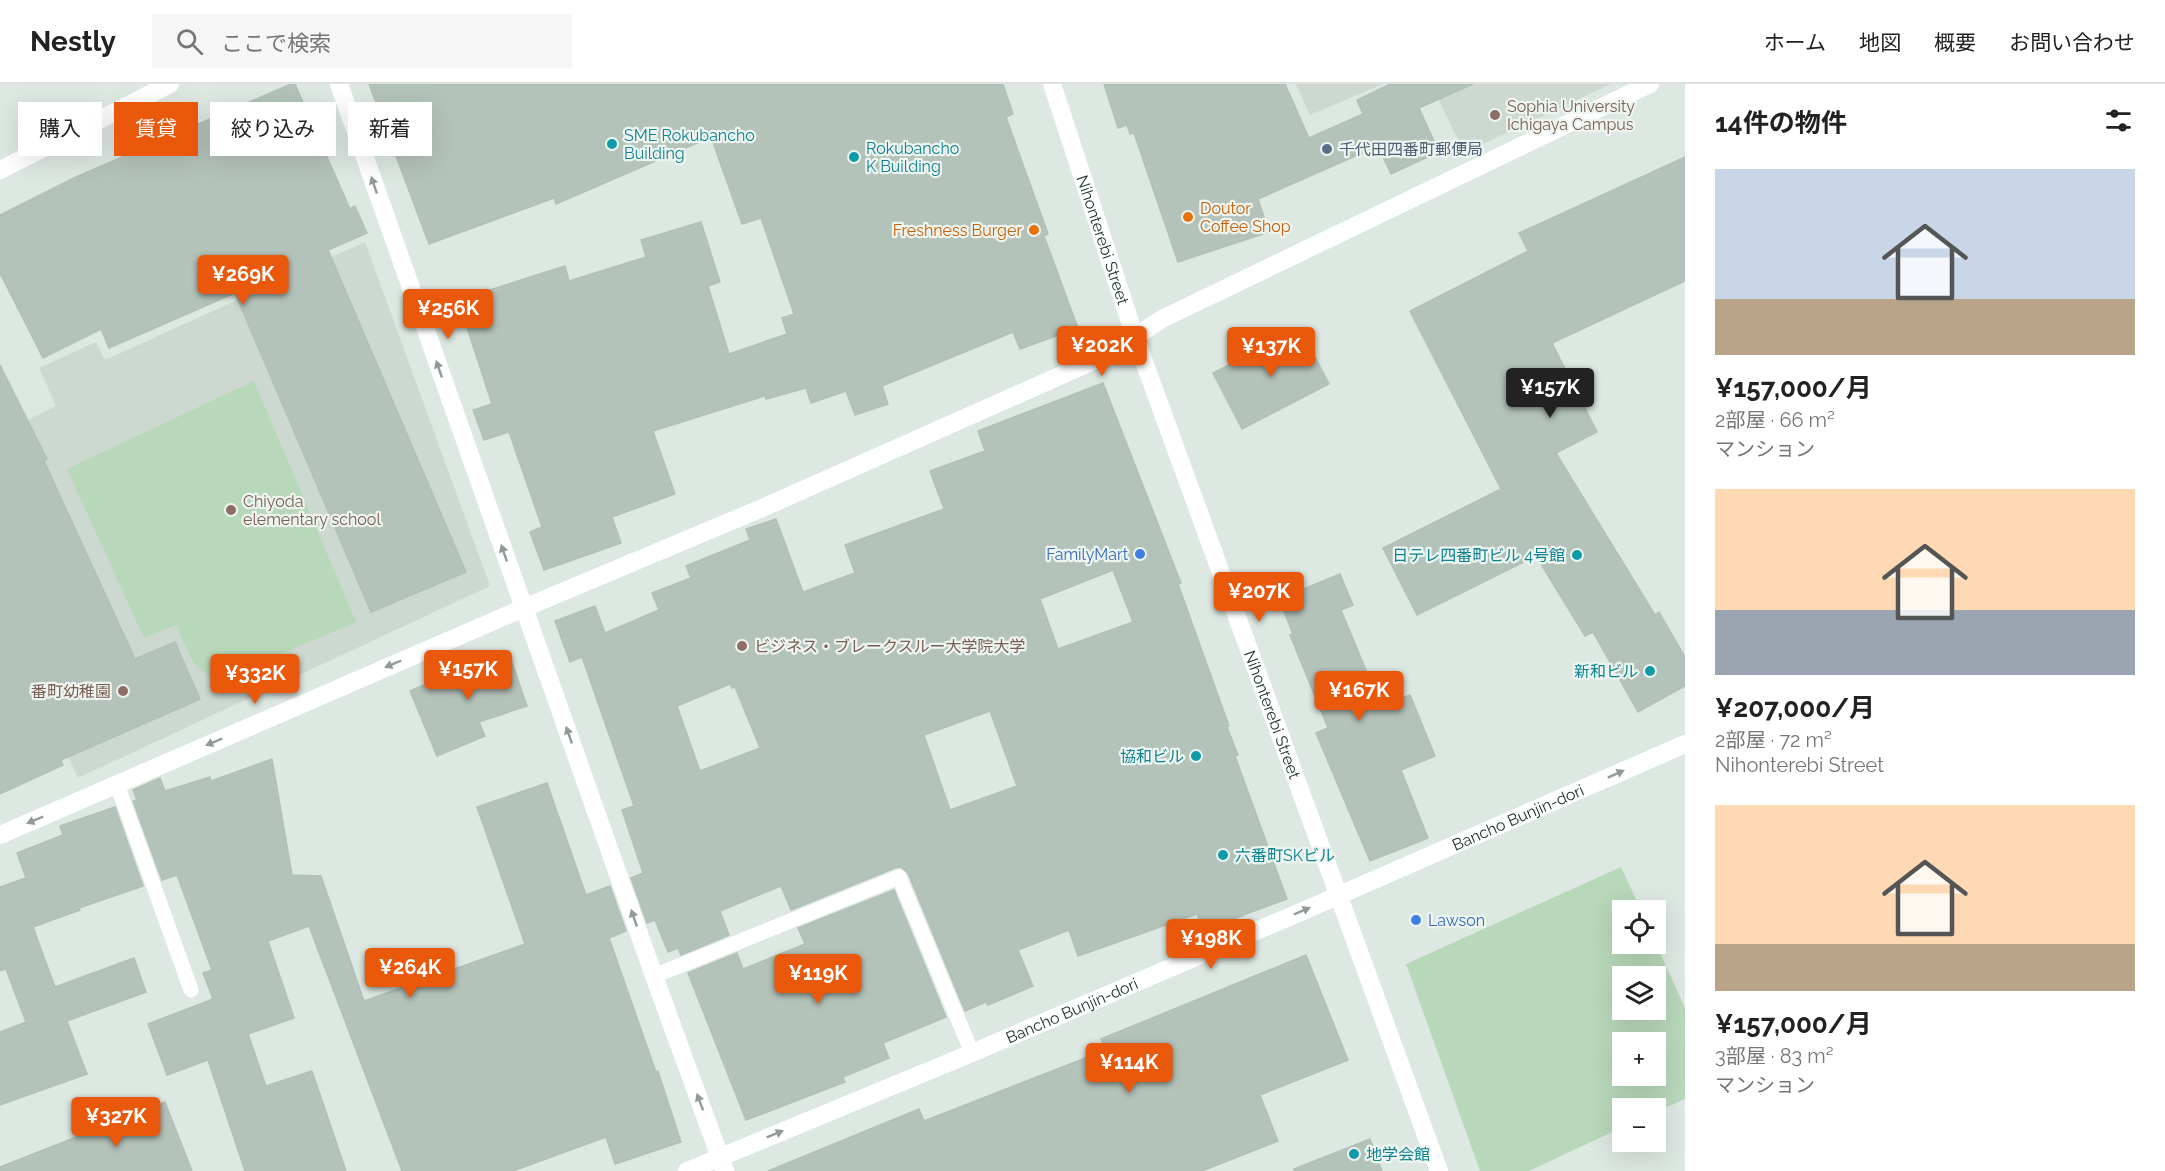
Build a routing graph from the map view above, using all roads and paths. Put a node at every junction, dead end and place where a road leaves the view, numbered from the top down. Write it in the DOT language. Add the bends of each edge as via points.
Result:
graph roads {
  1 [pos="170,84"];
  2 [pos="339,84"];
  3 [pos="1052,84"];
  4 [pos="1650,84"];
  5 [pos="0,170"];
  6 [pos="1135,337"];
  7 [pos="524,608"];
  8 [pos="1685,744"];
  9 [pos="117,784"];
  10 [pos="0,835"];
  11 [pos="1339,895"];
  12 [pos="654,976"];
  13 [pos="191,990"];
  14 [pos="972,1053"];
  15 [pos="723,1164"];
  16 [pos="687,1171"];
  17 [pos="1439,1171"];
  1 -- 5 [label="street"];
  7 -- 2 [label="street, one-way"];
  3 -- 6 [label="street, Nihonterebi Street"];
  4 -- 6 [label="street" via="1173,314"];
  6 -- 7 [label="street" via="1087,364 760,509"];
  6 -- 11 [label="street, Nihonterebi Street"];
  7 -- 9 [label="street, one-way"];
  12 -- 7 [label="street, one-way"];
  11 -- 8 [label="street, Bancho Bunjin-dori, one-way"];
  9 -- 10 [label="street, one-way"];
  9 -- 13 [label="lane"];
  14 -- 11 [label="street, Bancho Bunjin-dori, one-way"];
  11 -- 17 [label="street, Nihonterebi Street"];
  12 -- 14 [label="lane" via="899,877"];
  15 -- 12 [label="street, one-way"];
  15 -- 14 [label="street, Bancho Bunjin-dori, one-way"];
  15 -- 16 [label="street, Bancho Bunjin-dori"];
}
